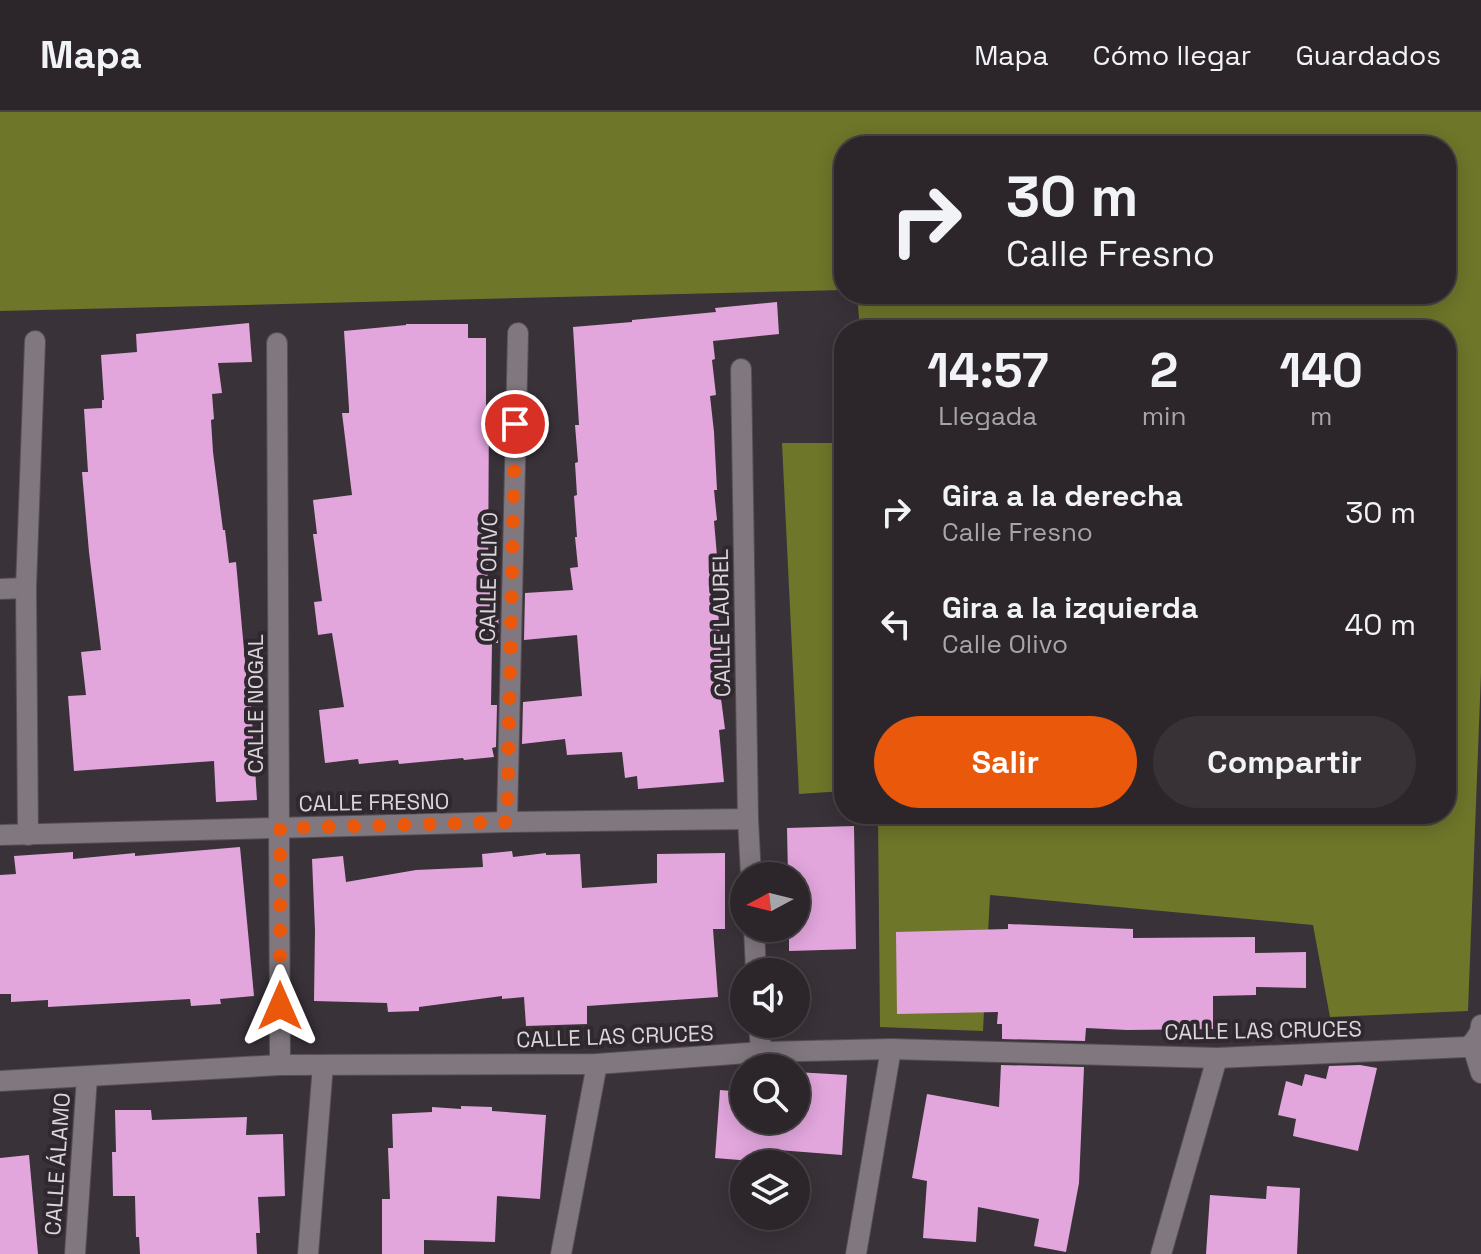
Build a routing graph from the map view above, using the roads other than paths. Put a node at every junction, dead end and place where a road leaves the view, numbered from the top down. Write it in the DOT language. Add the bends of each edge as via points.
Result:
graph roads {
  1 [pos="518,333"];
  2 [pos="35,341"];
  3 [pos="277,343"];
  4 [pos="741,369"];
  5 [pos="26,588"];
  6 [pos="0,589"];
  7 [pos="748,819"];
  8 [pos="507,822"];
  9 [pos="280,828"];
  10 [pos="0,835"];
  11 [pos="28,835"];
  12 [pos="750,862"];
  13 [pos="1477,1035"];
  14 [pos="760,1038"];
  15 [pos="891,1049"];
  16 [pos="761,1052"];
  17 [pos="1217,1058"];
  18 [pos="597,1064"];
  19 [pos="280,1065"];
  20 [pos="323,1065"];
  21 [pos="1481,1073"];
  22 [pos="87,1077"];
  23 [pos="0,1081"];
  24 [pos="75,1254"];
  25 [pos="308,1254"];
  26 [pos="561,1254"];
  27 [pos="856,1254"];
  28 [pos="1161,1254"];
  1 -- 8 [label="street, CALLE OLIVO"];
  2 -- 5 [label="street"];
  3 -- 9 [label="street, CALLE NOGAL"];
  4 -- 7 [label="street, CALLE LAUREL"];
  5 -- 6 [label="street"];
  5 -- 11 [label="street"];
  7 -- 8 [label="street, CALLE FRESNO"];
  7 -- 12 [label="street, CALLE LAUREL"];
  8 -- 9 [label="street, CALLE FRESNO"];
  9 -- 11 [label="street, CALLE FRESNO"];
  9 -- 19 [label="street, CALLE NOGAL"];
  10 -- 11 [label="street, CALLE FRESNO"];
  13 -- 17 [label="street, CALLE LAS CRUCES" via="1466,1047"];
  13 -- 21 [label="street"];
  14 -- 16 [label="street"];
  15 -- 16 [label="street, CALLE LAS CRUCES"];
  15 -- 17 [label="street, CALLE LAS CRUCES"];
  15 -- 27 [label="street"];
  16 -- 18 [label="street, CALLE LAS CRUCES"];
  17 -- 28 [label="street"];
  18 -- 20 [label="street, CALLE LAS CRUCES"];
  18 -- 26 [label="street"];
  19 -- 20 [label="street, CALLE LAS CRUCES"];
  19 -- 22 [label="street, CALLE LAS CRUCES"];
  20 -- 25 [label="street"];
  22 -- 23 [label="street, CALLE LAS CRUCES"];
  22 -- 24 [label="street, CALLE ÁLAMO"];
}
